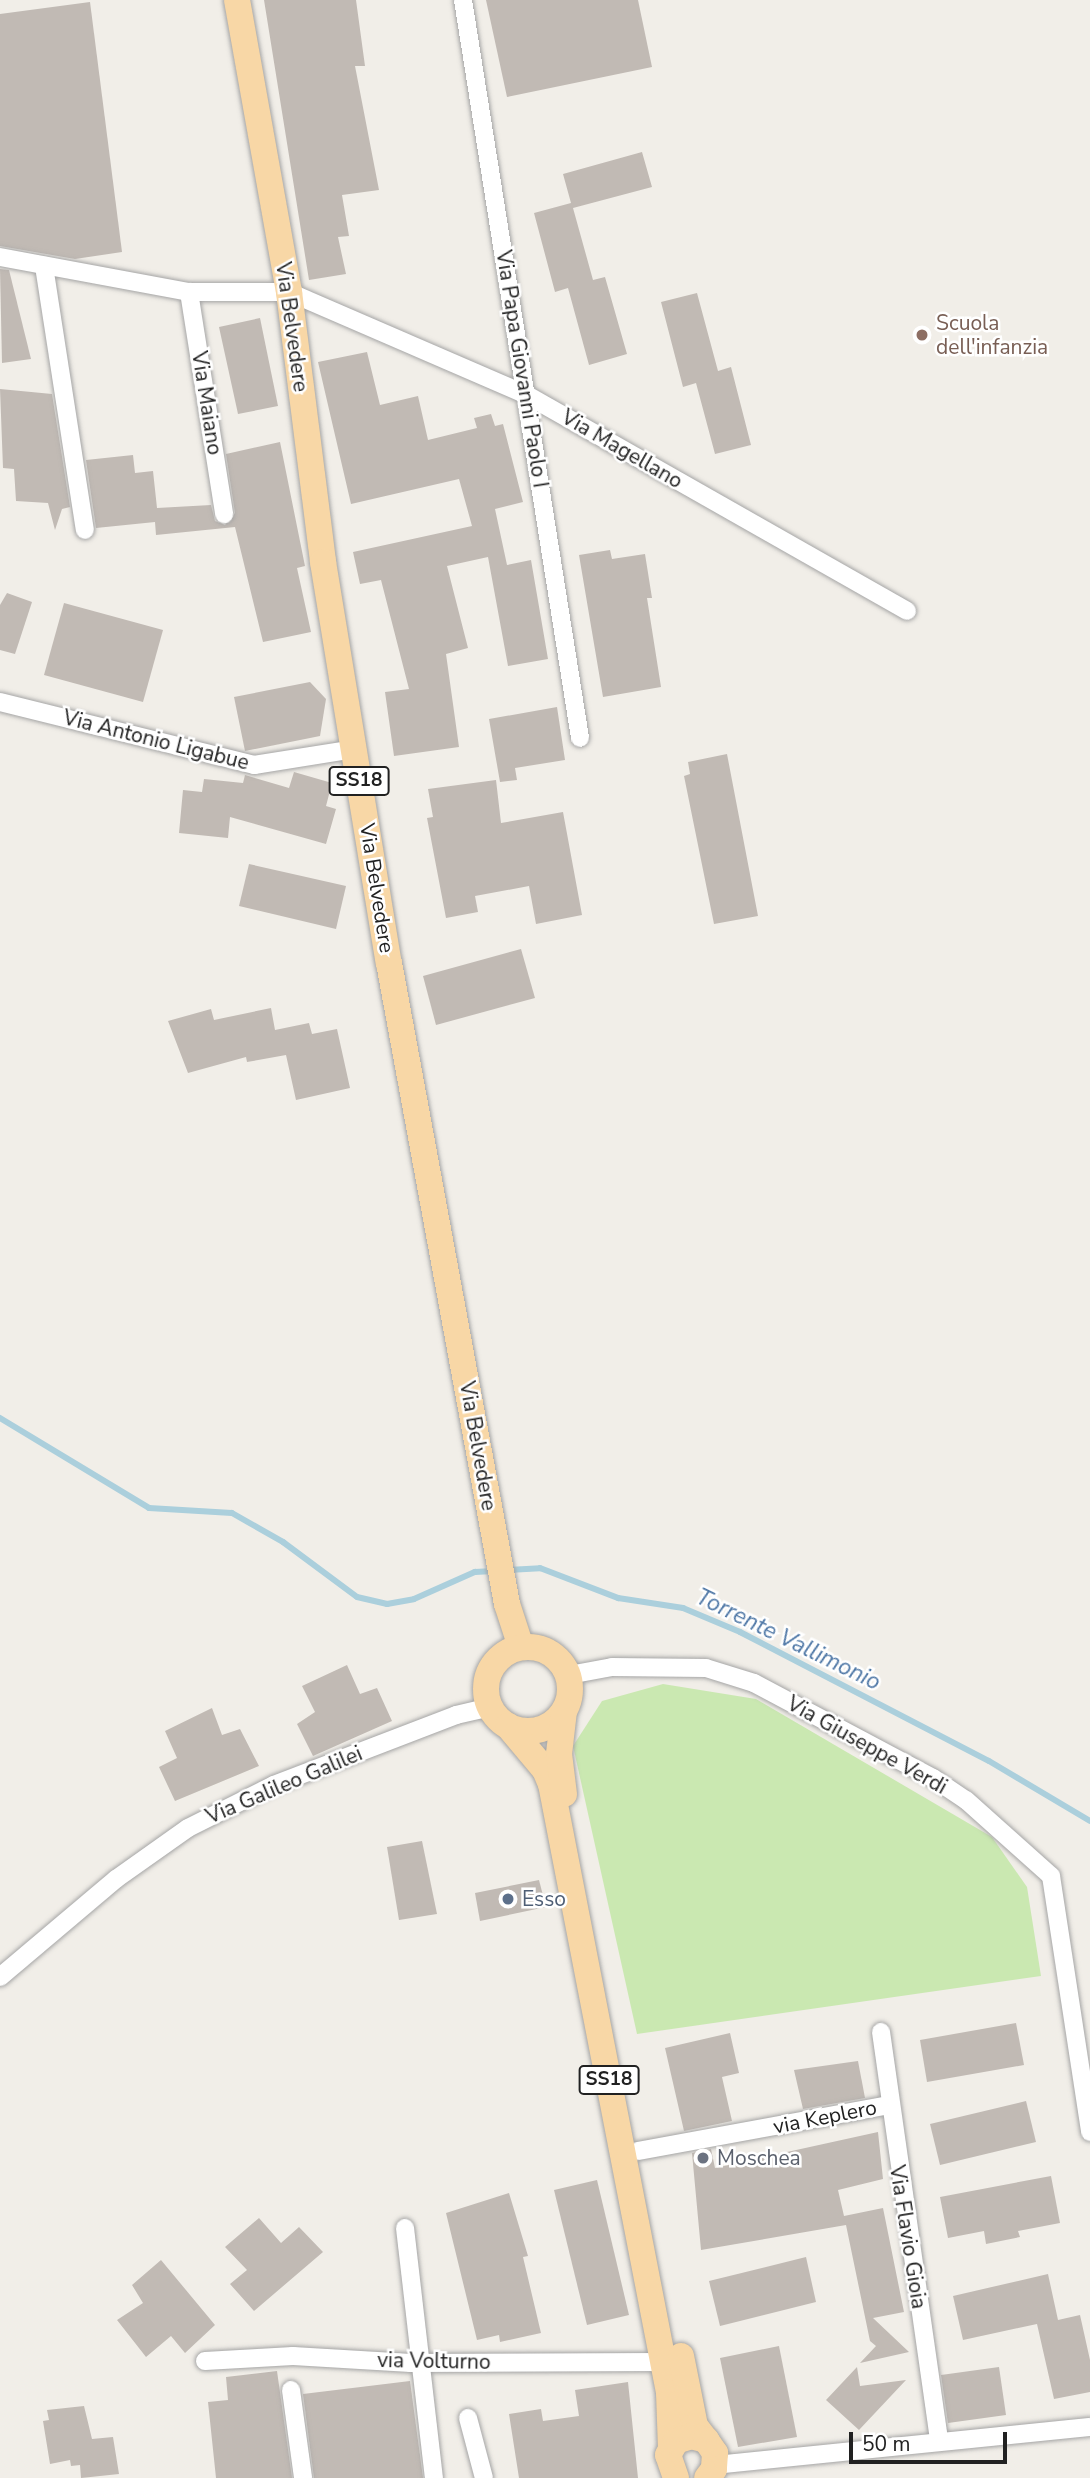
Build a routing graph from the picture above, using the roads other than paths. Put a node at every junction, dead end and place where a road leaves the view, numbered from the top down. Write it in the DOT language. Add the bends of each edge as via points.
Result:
graph roads {
  1 [pos="237,0"];
  2 [pos="463,0"];
  3 [pos="0,257"];
  4 [pos="44,266"];
  5 [pos="190,292"];
  6 [pos="289,292"];
  7 [pos="527,395"];
  8 [pos="224,514"];
  9 [pos="85,530"];
  10 [pos="907,611"];
  11 [pos="0,702"];
  12 [pos="580,738"];
  13 [pos="354,750"];
  14 [pos="521,1647"];
  15 [pos="569,1675"];
  16 [pos="564,1711"];
  17 [pos="499,1717"];
  18 [pos="0,1977"];
  19 [pos="881,2032"];
  20 [pos="888,2105"];
  21 [pos="1090,2132"];
  22 [pos="638,2151"];
  23 [pos="405,2228"];
  24 [pos="205,2361"];
  25 [pos="664,2362"];
  26 [pos="422,2363"];
  27 [pos="291,2390"];
  28 [pos="468,2417"];
  29 [pos="1090,2427"];
  30 [pos="939,2441"];
  31 [pos="671,2448"];
  32 [pos="710,2467"];
  33 [pos="303,2478"];
  34 [pos="434,2478"];
  35 [pos="484,2478"];
  36 [pos="675,2478"];
  1 -- 6 [label="main road, Via Belvedere / SS18"];
  2 -- 7 [label="street, Via Papa Giovanni Paolo I"];
  3 -- 4 [label="street"];
  4 -- 5 [label="street"];
  4 -- 9 [label="street"];
  5 -- 6 [label="street"];
  5 -- 8 [label="street, Via Maiano"];
  6 -- 7 [label="street, Via Magellano"];
  6 -- 13 [label="main road, Via Belvedere / SS18" via="323,562"];
  7 -- 10 [label="street, Via Magellano"];
  7 -- 12 [label="street, Via Papa Giovanni Paolo I"];
  11 -- 13 [label="street, Via Antonio Ligabue" via="254,765"];
  13 -- 14 [label="main road, Via Belvedere / SS18" via="501,1570"];
  14 -- 15 [label="main road" via="555,1656"];
  14 -- 17 [label="main road" via="498,1658 486,1681"];
  15 -- 16 [label="main road, SS18" via="571,1690"];
  15 -- 21 [label="street, Via Giuseppe Verdi" via="612,1667 706,1668 754,1683 966,1800 1051,1876"];
  16 -- 17 [label="main road" via="548,1727 533,1731"];
  16 -- 22 [label="main road, SS18" via="560,1774"];
  17 -- 18 [label="street, Via Galileo Galilei" via="456,1715 274,1785 188,1828 116,1879"];
  17 -- 25 [label="main road, SS18" via="545,1770 551,1784"];
  19 -- 20 [label="street, Via Flavio Gioia"];
  20 -- 22 [label="street, via Keplero"];
  20 -- 30 [label="street, Via Flavio Gioia"];
  22 -- 32 [label="main road, SS18" via="695,2426"];
  23 -- 26 [label="street"];
  24 -- 26 [label="street, via Volturno" via="293,2356"];
  25 -- 26 [label="street, via Volturno"];
  25 -- 31 [label="main road, SS18" via="672,2417"];
  26 -- 34 [label="street"];
  27 -- 33 [label="street"];
  28 -- 35 [label="street"];
  29 -- 30 [label="street"];
  30 -- 32 [label="street"];
  31 -- 32 [label="main road" via="685,2437"];
  31 -- 36 [label="main road, SS18" via="668,2463"];
}
